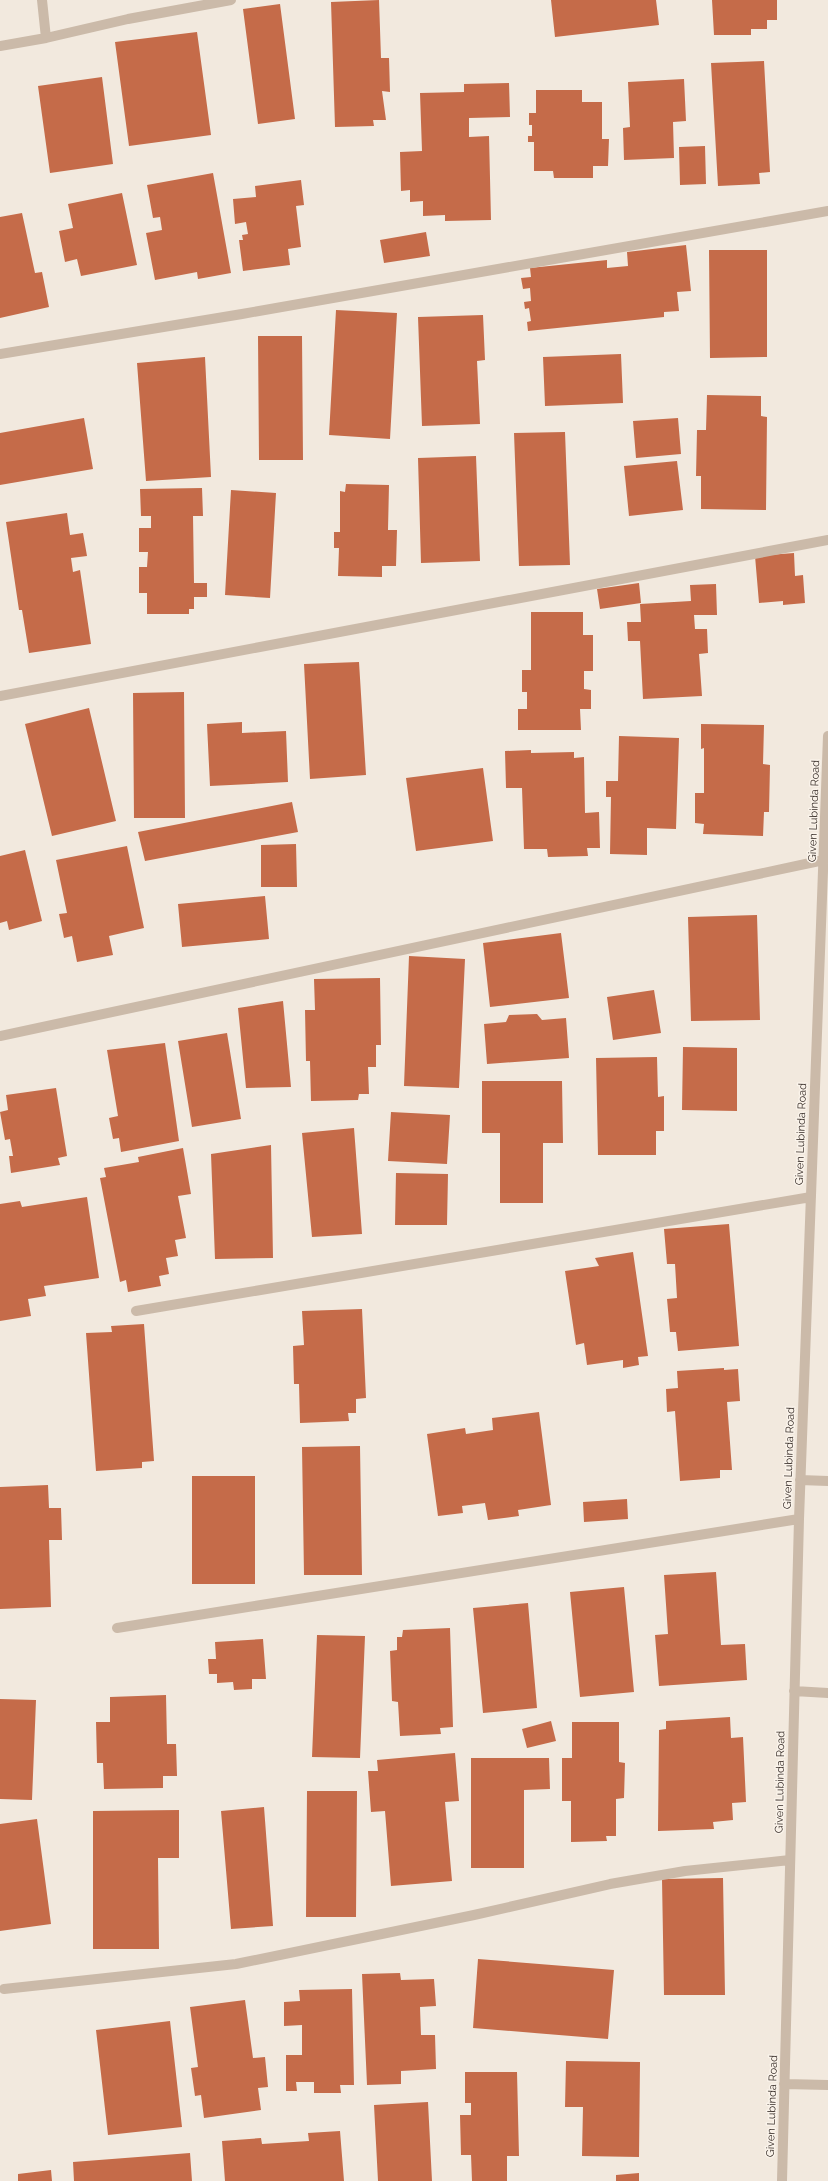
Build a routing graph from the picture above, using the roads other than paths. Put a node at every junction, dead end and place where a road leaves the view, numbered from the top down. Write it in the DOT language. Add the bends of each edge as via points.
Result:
graph roads {
  1 [pos="42,0"];
  2 [pos="231,0"];
  3 [pos="46,38"];
  4 [pos="0,46"];
  5 [pos="828,210"];
  6 [pos="0,354"];
  7 [pos="828,540"];
  8 [pos="0,696"];
  9 [pos="828,736"];
  10 [pos="824,860"];
  11 [pos="818,1018"];
  12 [pos="828,1020"];
  13 [pos="0,1036"];
  14 [pos="811,1198"];
  15 [pos="136,1311"];
  16 [pos="800,1480"];
  17 [pos="828,1481"];
  18 [pos="798,1519"];
  19 [pos="117,1628"];
  20 [pos="794,1691"];
  21 [pos="828,1692"];
  22 [pos="790,1860"];
  23 [pos="4,1989"];
  24 [pos="784,2084"];
  25 [pos="828,2085"];
  26 [pos="782,2181"];
  1 -- 3 [label="street"];
  2 -- 3 [label="street" via="128,19"];
  3 -- 4 [label="street"];
  5 -- 6 [label="street" via="242,314"];
  7 -- 8 [label="street"];
  9 -- 10 [label="street, Given Lubinda Road"];
  10 -- 11 [label="street, Given Lubinda Road"];
  10 -- 13 [label="street"];
  11 -- 12 [label="street"];
  11 -- 14 [label="street, Given Lubinda Road"];
  14 -- 15 [label="street"];
  14 -- 16 [label="street, Given Lubinda Road"];
  16 -- 17 [label="street"];
  16 -- 18 [label="street, Given Lubinda Road"];
  18 -- 19 [label="street"];
  18 -- 20 [label="street, Given Lubinda Road"];
  20 -- 21 [label="street"];
  20 -- 22 [label="street, Given Lubinda Road"];
  22 -- 23 [label="street" via="685,1871 610,1884 236,1964"];
  22 -- 24 [label="street, Given Lubinda Road"];
  24 -- 25 [label="street"];
  24 -- 26 [label="street, Given Lubinda Road"];
}
